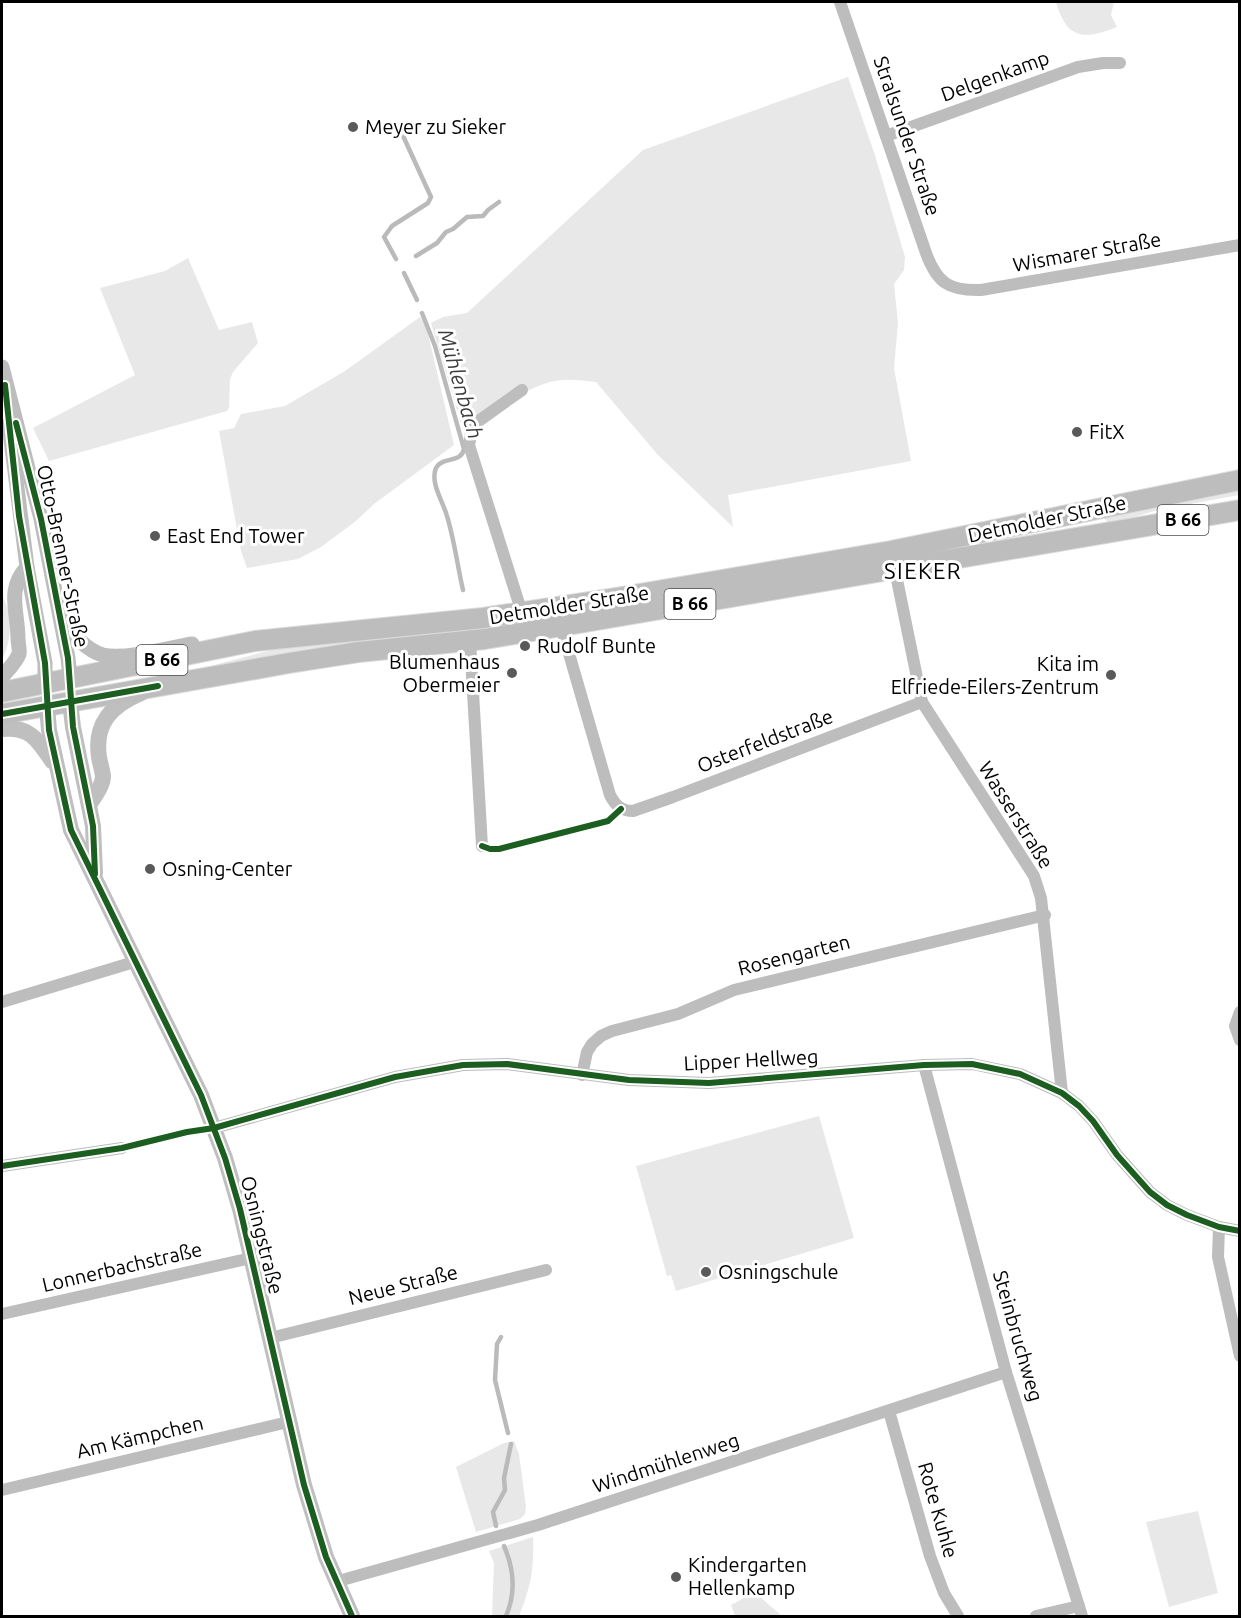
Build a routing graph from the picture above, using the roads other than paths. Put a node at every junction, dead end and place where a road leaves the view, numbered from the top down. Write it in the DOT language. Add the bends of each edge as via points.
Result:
graph roads {
  1 [pos="840,2"];
  2 [pos="1120,63"];
  3 [pos="886,136"];
  4 [pos="1239,244"];
  5 [pos="942,281"];
  6 [pos="2,367"];
  7 [pos="5,385"];
  8 [pos="522,390"];
  9 [pos="1239,480"];
  10 [pos="1239,510"];
  11 [pos="27,567"];
  12 [pos="895,570"];
  13 [pos="522,613"];
  14 [pos="59,615"];
  15 [pos="561,626"];
  16 [pos="255,641"];
  17 [pos="470,641"];
  18 [pos="2,676"];
  19 [pos="70,678"];
  20 [pos="45,683"];
  21 [pos="158,686"];
  22 [pos="2,692"];
  23 [pos="70,702"];
  24 [pos="922,702"];
  25 [pos="47,706"];
  26 [pos="2,714"];
  27 [pos="2,729"];
  28 [pos="58,769"];
  29 [pos="89,805"];
  30 [pos="482,846"];
  31 [pos="95,877"];
  32 [pos="1044,915"];
  33 [pos="134,962"];
  34 [pos="2,1002"];
  35 [pos="1239,1012"];
  36 [pos="1239,1040"];
  37 [pos="924,1065"];
  38 [pos="582,1075"];
  39 [pos="1062,1093"];
  40 [pos="214,1128"];
  41 [pos="122,1148"];
  42 [pos="2,1166"];
  43 [pos="1220,1227"];
  44 [pos="1239,1231"];
  45 [pos="251,1258"];
  46 [pos="546,1270"];
  47 [pos="2,1314"];
  48 [pos="270,1338"];
  49 [pos="1239,1356"];
  50 [pos="1006,1372"];
  51 [pos="889,1411"];
  52 [pos="288,1422"];
  53 [pos="2,1490"];
  54 [pos="335,1582"];
  55 [pos="1081,1611"];
  56 [pos="352,1617"];
  57 [pos="958,1617"];
  58 [pos="1036,1617"];
  1 -- 3 [label="street, Stralsunder Straße"];
  2 -- 3 [label="street, Delgenkamp" via="1078,67"];
  3 -- 5 [label="street, Stralsunder Straße" via="930,263"];
  4 -- 5 [label="street, Wismarer Straße" via="981,290 964,290"];
  6 -- 7 [label="street, Otto-Brenner-Straße"];
  7 -- 11 [label="street, Otto-Brenner-Straße"];
  7 -- 14 [label="street, Otto-Brenner-Straße" via="41,519"];
  8 -- 13 [label="street" via="473,425 469,445"];
  9 -- 13 [label="main road, Detmolder Straße / B 66" via="891,551"];
  10 -- 12 [label="main road, Detmolder Straße / B 66"];
  11 -- 18 [label="street" via="14,595 19,654"];
  11 -- 20 [label="street, Otto-Brenner-Straße" via="45,663"];
  12 -- 15 [label="main road, Detmolder Straße / B 66"];
  12 -- 24 [label="street, Wasserstraße"];
  13 -- 16 [label="main road, Detmolder Straße / B 66"];
  14 -- 16 [label="street" via="78,638 103,655 124,656 215,640"];
  14 -- 19 [label="street, Otto-Brenner-Straße"];
  15 -- 17 [label="main road, Detmolder Straße / B 66"];
  15 -- 24 [label="street, Osterfeldstraße" via="610,795 626,811 673,797"];
  16 -- 19 [label="main road, Detmolder Straße / B 66"];
  17 -- 21 [label="main road, Detmolder Straße / B 66" via="359,652"];
  17 -- 30 [label="street, Detmolder Straße"];
  19 -- 20 [label="main road, Detmolder Straße / B 66"];
  19 -- 23 [label="main road"];
  20 -- 22 [label="main road, Detmolder Straße / B 66"];
  20 -- 25 [label="main road"];
  21 -- 23 [label="main road, Detmolder Straße / B 66"];
  21 -- 29 [label="main road" via="126,699 105,720 98,740 103,776"];
  23 -- 25 [label="main road, Detmolder Straße / B 66"];
  23 -- 29 [label="main road, Osningstraße"];
  24 -- 32 [label="street, Wasserstraße" via="1034,876"];
  25 -- 26 [label="main road, Detmolder Straße / B 66"];
  25 -- 28 [label="main road, Osningstraße"];
  27 -- 28 [label="main road" via="28,732"];
  28 -- 31 [label="main road, Osningstraße" via="71,830"];
  29 -- 31 [label="main road, Osningstraße"];
  31 -- 33 [label="main road, Osningstraße"];
  32 -- 38 [label="street, Rosengarten" via="734,990 678,1014 612,1031 592,1044"];
  32 -- 39 [label="street, Wasserstraße"];
  33 -- 34 [label="street"];
  33 -- 40 [label="main road, Osningstraße"];
  35 -- 36 [label="street" via="1235,1026"];
  37 -- 38 [label="street, Lipper Hellweg" via="709,1083"];
  37 -- 39 [label="street, Lipper Hellweg" via="972,1064 1020,1074"];
  37 -- 50 [label="street, Steinbruchweg"];
  38 -- 40 [label="street, Lipper Hellweg" via="507,1064 428,1070"];
  39 -- 43 [label="street, Lipper Hellweg" via="1086,1113 1150,1192 1187,1215"];
  40 -- 45 [label="main road, Osningstraße"];
  41 -- 42 [label="street"];
  43 -- 44 [label="street, Lipper Hellweg"];
  43 -- 49 [label="street" via="1218,1257"];
  45 -- 47 [label="street, Lonnerbachstraße"];
  45 -- 48 [label="main road, Osningstraße"];
  46 -- 48 [label="street, Neue Straße"];
  48 -- 52 [label="main road, Osningstraße"];
  50 -- 51 [label="street, Windmühlenweg"];
  50 -- 55 [label="street, Steinbruchweg"];
  51 -- 54 [label="street, Windmühlenweg" via="538,1525"];
  51 -- 57 [label="street, Rote Kuhle" via="930,1556"];
  52 -- 53 [label="street, Am Kämpchen"];
  52 -- 54 [label="main road, Osningstraße" via="303,1485"];
  54 -- 56 [label="main road, Osningstraße"];
  55 -- 58 [label="street"];
}
